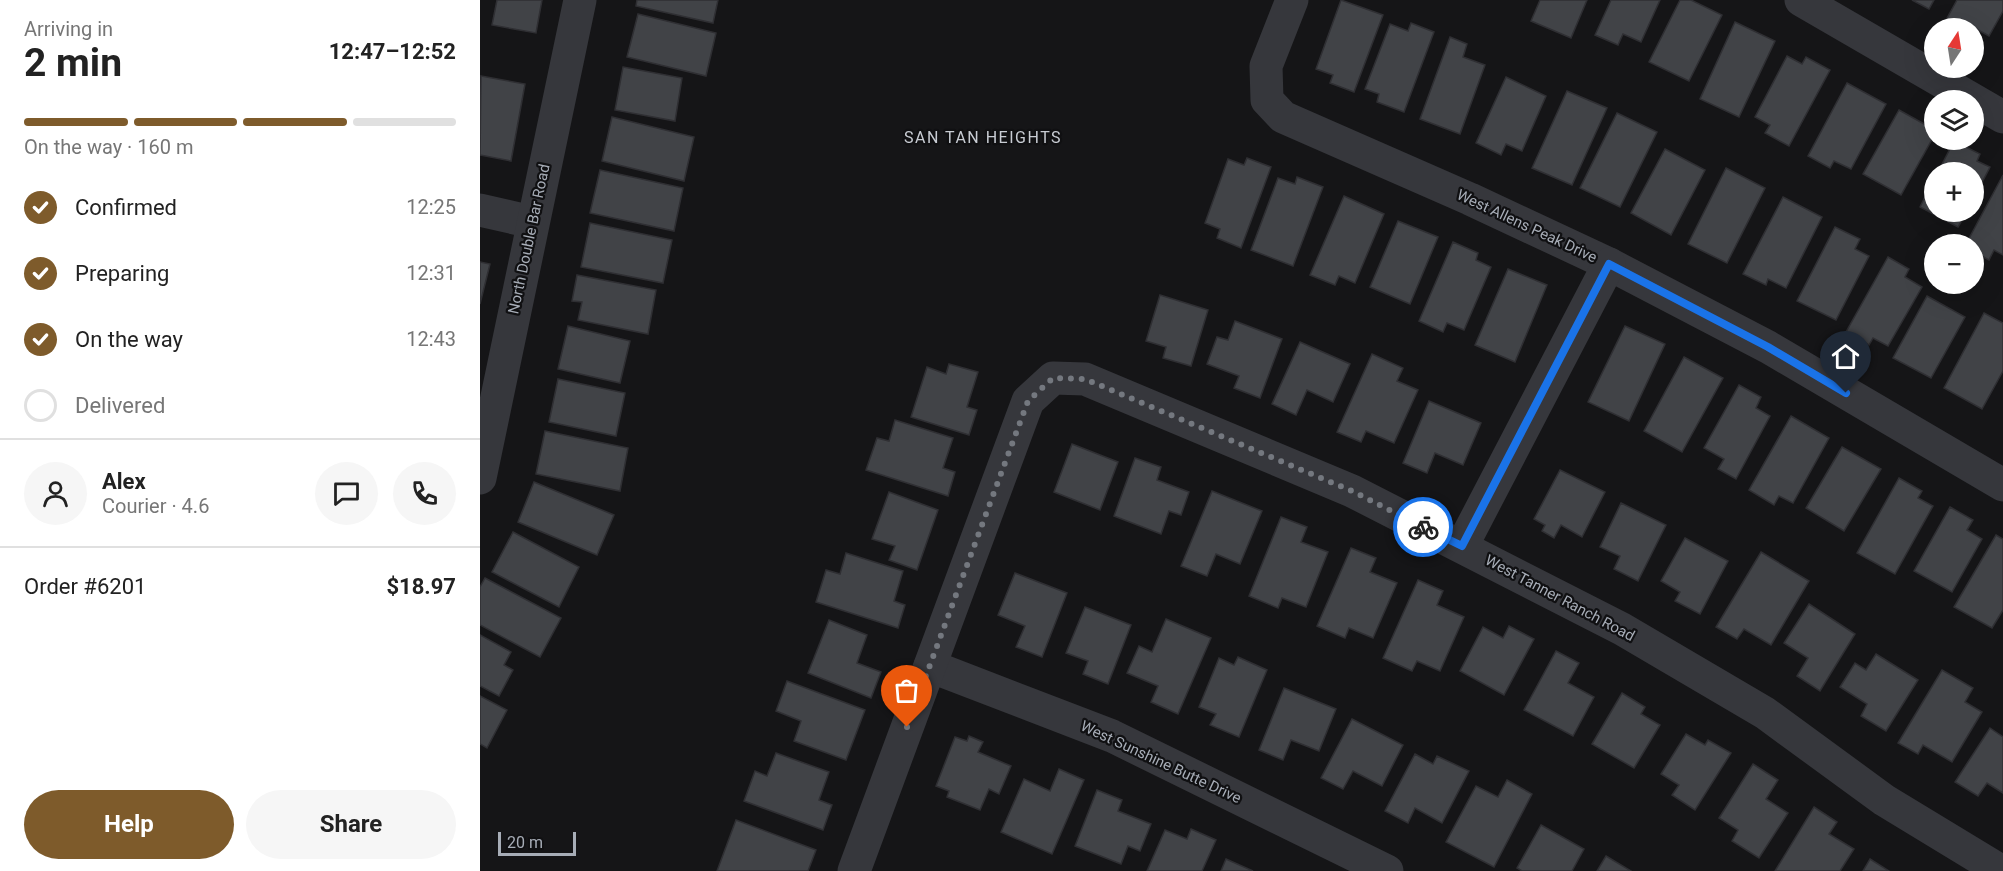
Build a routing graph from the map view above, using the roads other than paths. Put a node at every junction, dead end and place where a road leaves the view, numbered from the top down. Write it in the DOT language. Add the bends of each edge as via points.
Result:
graph roads {
  1 [pos="580,0"];
  2 [pos="1292,0"];
  3 [pos="1801,0"];
  4 [pos="2003,117"];
  5 [pos="480,210"];
  6 [pos="532,222"];
  7 [pos="1609,264"];
  8 [pos="480,478"];
  9 [pos="2003,485"];
  10 [pos="1462,546"];
  11 [pos="930,666"];
  12 [pos="854,871"];
  13 [pos="1387,871"];
  14 [pos="2001,871"];
  1 -- 6 [label="street, North Double Bar Road"];
  2 -- 7 [label="street, West Allens Peak Drive" via="1266,66 1267,100 1283,117"];
  3 -- 4 [label="street"];
  5 -- 6 [label="street"];
  6 -- 8 [label="street, North Double Bar Road"];
  7 -- 9 [label="street, West Allens Peak Drive" via="1768,347"];
  7 -- 10 [label="street"];
  10 -- 11 [label="street, West Tanner Ranch Road" via="1352,491 1085,379 1053,378 1028,401"];
  10 -- 14 [label="street, West Tanner Ranch Road" via="1622,629 1765,713 1884,800"];
  11 -- 12 [label="street"];
  11 -- 13 [label="street, West Sunshine Butte Drive" via="1112,736"];
}
